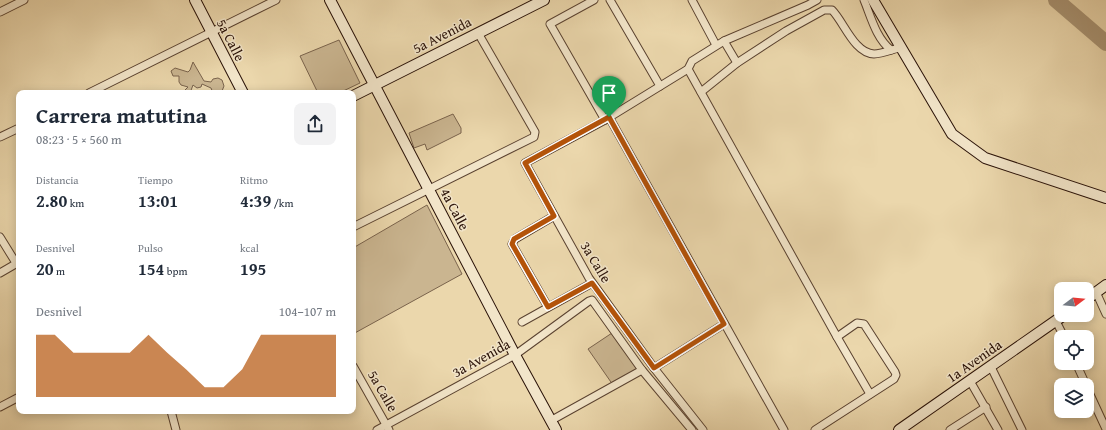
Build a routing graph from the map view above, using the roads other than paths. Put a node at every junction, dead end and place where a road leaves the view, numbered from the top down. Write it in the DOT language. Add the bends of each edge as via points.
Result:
graph roads {
  1 [pos="24,0"];
  2 [pos="195,0"];
  3 [pos="276,0"];
  4 [pos="330,0"];
  5 [pos="544,0"];
  6 [pos="594,0"];
  7 [pos="610,0"];
  8 [pos="692,0"];
  9 [pos="817,0"];
  10 [pos="864,0"];
  11 [pos="873,0"];
  12 [pos="0,12"];
  13 [pos="212,33"];
  14 [pos="478,33"];
  15 [pos="724,41"];
  16 [pos="716,45"];
  17 [pos="902,47"];
  18 [pos="891,50"];
  19 [pos="736,63"];
  20 [pos="688,69"];
  21 [pos="374,86"];
  22 [pos="660,86"];
  23 [pos="95,90"];
  24 [pos="241,90"];
  25 [pos="701,92"];
  26 [pos="356,95"];
  27 [pos="607,119"];
  28 [pos="16,129"];
  29 [pos="0,137"];
  30 [pos="429,190"];
  31 [pos="1106,198"];
  32 [pos="554,216"];
  33 [pos="356,226"];
  34 [pos="0,237"];
  35 [pos="16,259"];
  36 [pos="16,263"];
  37 [pos="0,274"];
  38 [pos="592,283"];
  39 [pos="1106,285"];
  40 [pos="1096,292"];
  41 [pos="592,300"];
  42 [pos="548,307"];
  43 [pos="1106,314"];
  44 [pos="522,322"];
  45 [pos="1054,322"];
  46 [pos="724,324"];
  47 [pos="837,337"];
  48 [pos="515,355"];
  49 [pos="991,367"];
  50 [pos="654,368"];
  51 [pos="642,370"];
  52 [pos="356,371"];
  53 [pos="970,381"];
  54 [pos="870,394"];
  55 [pos="16,399"];
  56 [pos="1094,403"];
  57 [pos="0,407"];
  58 [pos="986,407"];
  59 [pos="172,414"];
  60 [pos="552,420"];
  61 [pos="388,427"];
  62 [pos="1106,429"];
  63 [pos="176,430"];
  64 [pos="377,430"];
  65 [pos="556,430"];
  66 [pos="692,430"];
  67 [pos="703,430"];
  68 [pos="784,430"];
  69 [pos="815,430"];
  70 [pos="899,430"];
  71 [pos="950,430"];
  72 [pos="998,430"];
  73 [pos="1022,430"];
  1 -- 12 [label="street"];
  2 -- 13 [label="main road, 5a Calle"];
  3 -- 13 [label="street"];
  4 -- 21 [label="main road, 4a Calle"];
  5 -- 14 [label="main road, 5a Avenida"];
  6 -- 27 [label="street" via="550,24"];
  7 -- 22 [label="street"];
  8 -- 16 [label="street"];
  9 -- 15 [label="street"];
  10 -- 18 [label="street" via="879,36"];
  11 -- 17 [label="main road"];
  13 -- 23 [label="street"];
  13 -- 24 [label="main road, 5a Calle"];
  14 -- 21 [label="main road, 5a Avenida"];
  14 -- 30 [label="street" via="535,132 534,137"];
  15 -- 16 [label="street"];
  15 -- 19 [label="street"];
  16 -- 20 [label="street" via="692,61"];
  17 -- 18 [label="street"];
  17 -- 31 [label="main road" via="952,134 985,158"];
  18 -- 19 [label="street" via="874,54 864,51 850,37 838,16 832,10 824,10"];
  19 -- 25 [label="street"];
  20 -- 22 [label="street"];
  20 -- 25 [label="street"];
  21 -- 26 [label="main road, 5a Avenida"];
  21 -- 30 [label="main road, 4a Calle"];
  22 -- 27 [label="street"];
  25 -- 47 [label="street"];
  27 -- 32 [label="street, 3a Calle" via="525,163"];
  27 -- 46 [label="street"];
  28 -- 29 [label="street"];
  30 -- 33 [label="street"];
  30 -- 48 [label="main road, 4a Calle"];
  32 -- 38 [label="street, 3a Calle"];
  32 -- 42 [label="street" via="514,239 512,244"];
  34 -- 35 [label="street"];
  36 -- 37 [label="street"];
  38 -- 42 [label="street"];
  38 -- 50 [label="street, 3a Calle"];
  39 -- 40 [label="main road"];
  40 -- 43 [label="street"];
  41 -- 48 [label="street, 3a Avenida"];
  41 -- 51 [label="street, 3a Calle"];
  42 -- 44 [label="street"];
  45 -- 49 [label="main road, 1a Avenida"];
  46 -- 50 [label="street"];
  46 -- 68 [label="street"];
  47 -- 54 [label="street"];
  47 -- 54 [label="street" via="857,323 864,324 895,372 894,379"];
  48 -- 60 [label="main road, 4a Calle"];
  48 -- 61 [label="street, 3a Avenida"];
  49 -- 53 [label="main road, 1a Avenida"];
  49 -- 73 [label="street"];
  50 -- 67 [label="street, 3a Calle"];
  51 -- 60 [label="street"];
  51 -- 66 [label="street, 3a Calle"];
  52 -- 61 [label="street, 5a Calle"];
  53 -- 58 [label="street"];
  53 -- 70 [label="main road, 1a Avenida"];
  54 -- 69 [label="street"];
  55 -- 57 [label="street"];
  56 -- 62 [label="street"];
  58 -- 71 [label="street"];
  58 -- 72 [label="street"];
  59 -- 63 [label="street"];
  60 -- 65 [label="main road, 4a Calle"];
  61 -- 64 [label="street, 3a Avenida"];
}
